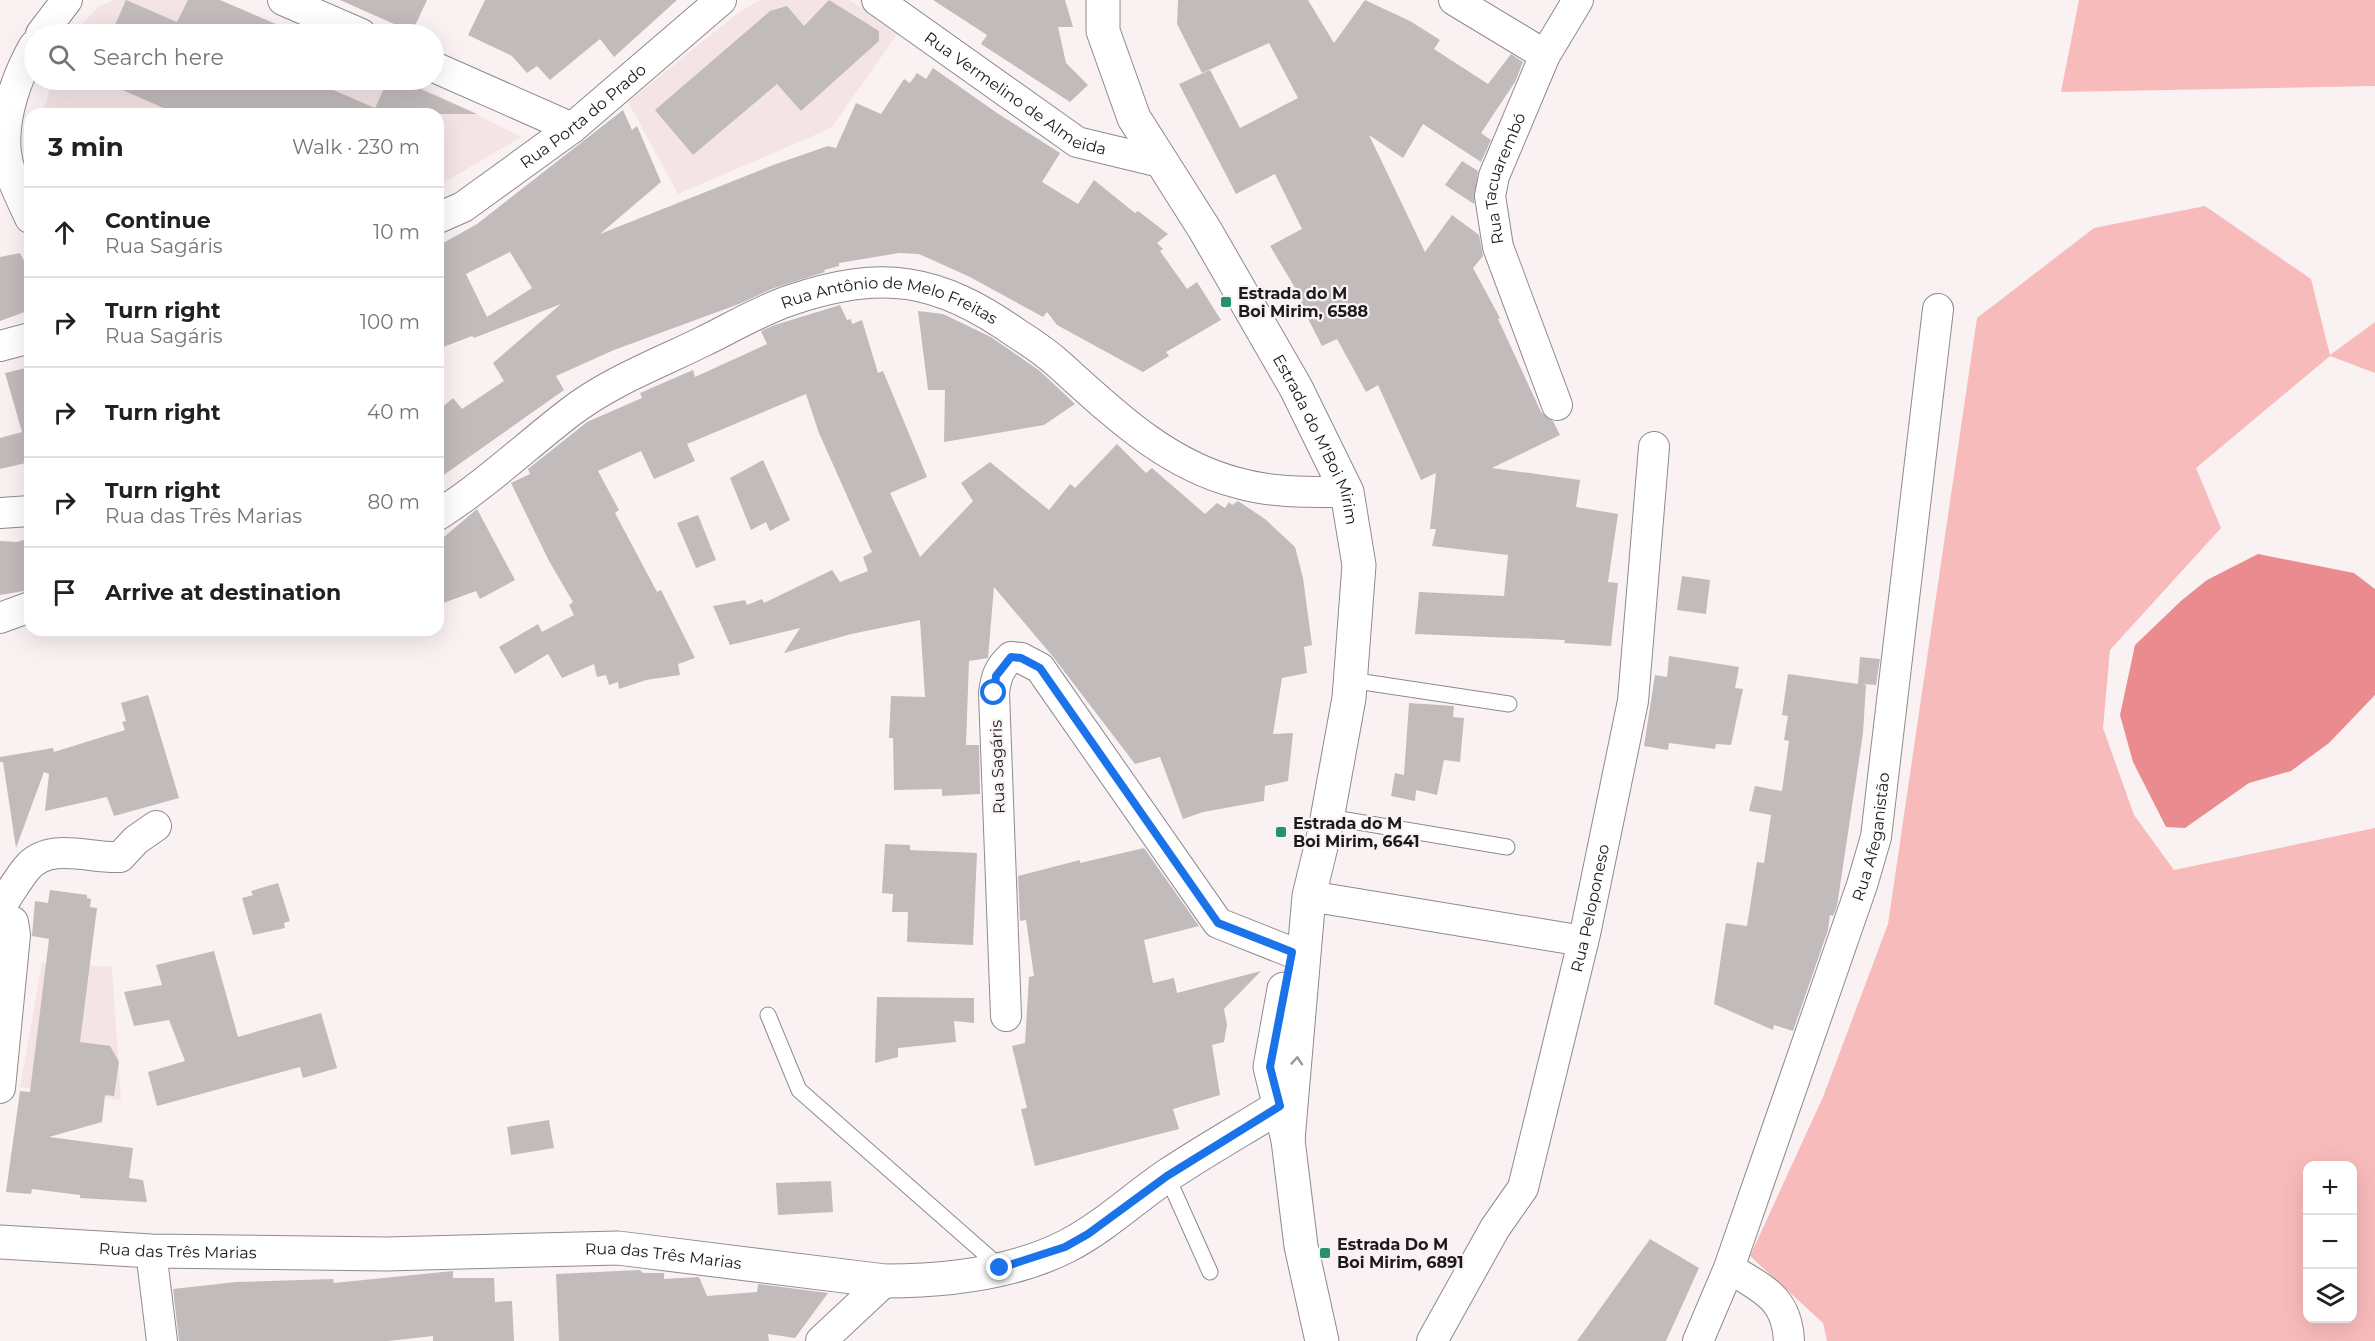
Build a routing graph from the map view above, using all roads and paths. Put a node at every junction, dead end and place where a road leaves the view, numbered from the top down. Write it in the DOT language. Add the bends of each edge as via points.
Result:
graph roads {
  1 [pos="67,0"];
  2 [pos="283,0"];
  3 [pos="721,0"];
  4 [pos="877,0"];
  5 [pos="1103,0"];
  6 [pos="1454,0"];
  7 [pos="1578,0"];
  8 [pos="49,24"];
  9 [pos="338,24"];
  10 [pos="1545,55"];
  11 [pos="24,64"];
  12 [pos="444,71"];
  13 [pos="572,128"];
  14 [pos="1164,163"];
  15 [pos="24,205"];
  16 [pos="444,215"];
  17 [pos="1938,309"];
  18 [pos="24,340"];
  19 [pos="0,346"];
  20 [pos="1557,405"];
  21 [pos="1654,447"];
  22 [pos="1347,492"];
  23 [pos="24,511"];
  24 [pos="444,511"];
  25 [pos="0,513"];
  26 [pos="24,609"];
  27 [pos="0,618"];
  28 [pos="1350,680"];
  29 [pos="1509,704"];
  30 [pos="1328,817"];
  31 [pos="156,826"];
  32 [pos="1507,847"];
  33 [pos="0,907"];
  34 [pos="1308,908"];
  35 [pos="0,913"];
  36 [pos="1583,941"];
  37 [pos="1292,952"];
  38 [pos="768,1015"];
  39 [pos="1006,1016"];
  40 [pos="0,1088"];
  41 [pos="1280,1106"];
  42 [pos="1288,1140"];
  43 [pos="1167,1176"];
  44 [pos="0,1242"];
  45 [pos="151,1251"];
  46 [pos="1000,1268"];
  47 [pos="1729,1268"];
  48 [pos="1210,1272"];
  49 [pos="885,1281"];
  50 [pos="162,1341"];
  51 [pos="821,1341"];
  52 [pos="1322,1341"];
  53 [pos="1432,1341"];
  54 [pos="1698,1341"];
  55 [pos="1789,1341"];
  1 -- 8 [label="street"];
  2 -- 9 [label="street"];
  3 -- 13 [label="street, Rua Porta do Prado"];
  4 -- 14 [label="street, Rua Vermelino de Almeida" via="1077,142"];
  5 -- 14 [label="main road, Estrada do M'Boi Mirim" via="1103,31 1134,118"];
  6 -- 10 [label="street"];
  7 -- 10 [label="street, Rua Tacuarembó"];
  10 -- 20 [label="street, Rua Tacuarembó" via="1494,176 1490,196 1498,247"];
  11 -- 15 [label="street" via="9,111 6,152"];
  12 -- 13 [label="street"];
  13 -- 16 [label="street, Rua Porta do Prado" via="463,207"];
  14 -- 22 [label="main road, Estrada do M'Boi Mirim" via="1296,388"];
  17 -- 47 [label="street, Rua Afeganistão" via="1876,837"];
  18 -- 19 [label="street"];
  21 -- 36 [label="street, Rua Peloponeso" via="1633,701"];
  22 -- 24 [label="street, Rua Antônio de Melo Freitas" via="1289,492 1238,483 1182,462 1113,413 1053,358 991,315 946,292 908,283 875,281 832,287 788,301 603,390"];
  22 -- 28 [label="main road, Estrada do M'Boi Mirim" via="1359,565"];
  23 -- 25 [label="street"];
  26 -- 27 [label="street"];
  28 -- 29 [label="lane"];
  28 -- 30 [label="main road, Estrada do M'Boi Mirim"];
  30 -- 32 [label="lane"];
  30 -- 34 [label="main road, Estrada do M'Boi Mirim"];
  31 -- 33 [label="street" via="120,857 56,852 39,857 27,867"];
  34 -- 36 [label="street"];
  34 -- 37 [label="main road, Estrada do M'Boi Mirim"];
  42 -- 34 [label="main road, Estrada do M'Boi Mirim, one-way"];
  35 -- 40 [label="street" via="13,922 15,935"];
  36 -- 53 [label="street, Rua Peloponeso" via="1523,1188 1495,1228"];
  37 -- 39 [label="street, Rua Sagáris" via="1218,923 1040,668 1011,657 996,676 994,693"];
  37 -- 41 [label="main road, Estrada do M'Boi Mirim" via="1270,1067"];
  38 -- 46 [label="lane" via="799,1090"];
  41 -- 42 [label="main road, Estrada do M'Boi Mirim"];
  41 -- 43 [label="main road, Rua das Três Marias"];
  42 -- 52 [label="main road, Estrada do M'Boi Mirim" via="1301,1246"];
  43 -- 46 [label="main road, Rua das Três Marias" via="1065,1247"];
  43 -- 48 [label="lane"];
  44 -- 45 [label="main road, Rua das Três Marias"];
  45 -- 49 [label="main road, Rua das Três Marias" via="386,1254 618,1248"];
  45 -- 50 [label="street"];
  46 -- 49 [label="main road, Rua das Três Marias" via="920,1281"];
  47 -- 54 [label="street, Rua Afeganistão"];
  47 -- 55 [label="street" via="1773,1296 1784,1312"];
  49 -- 51 [label="street"];
}
